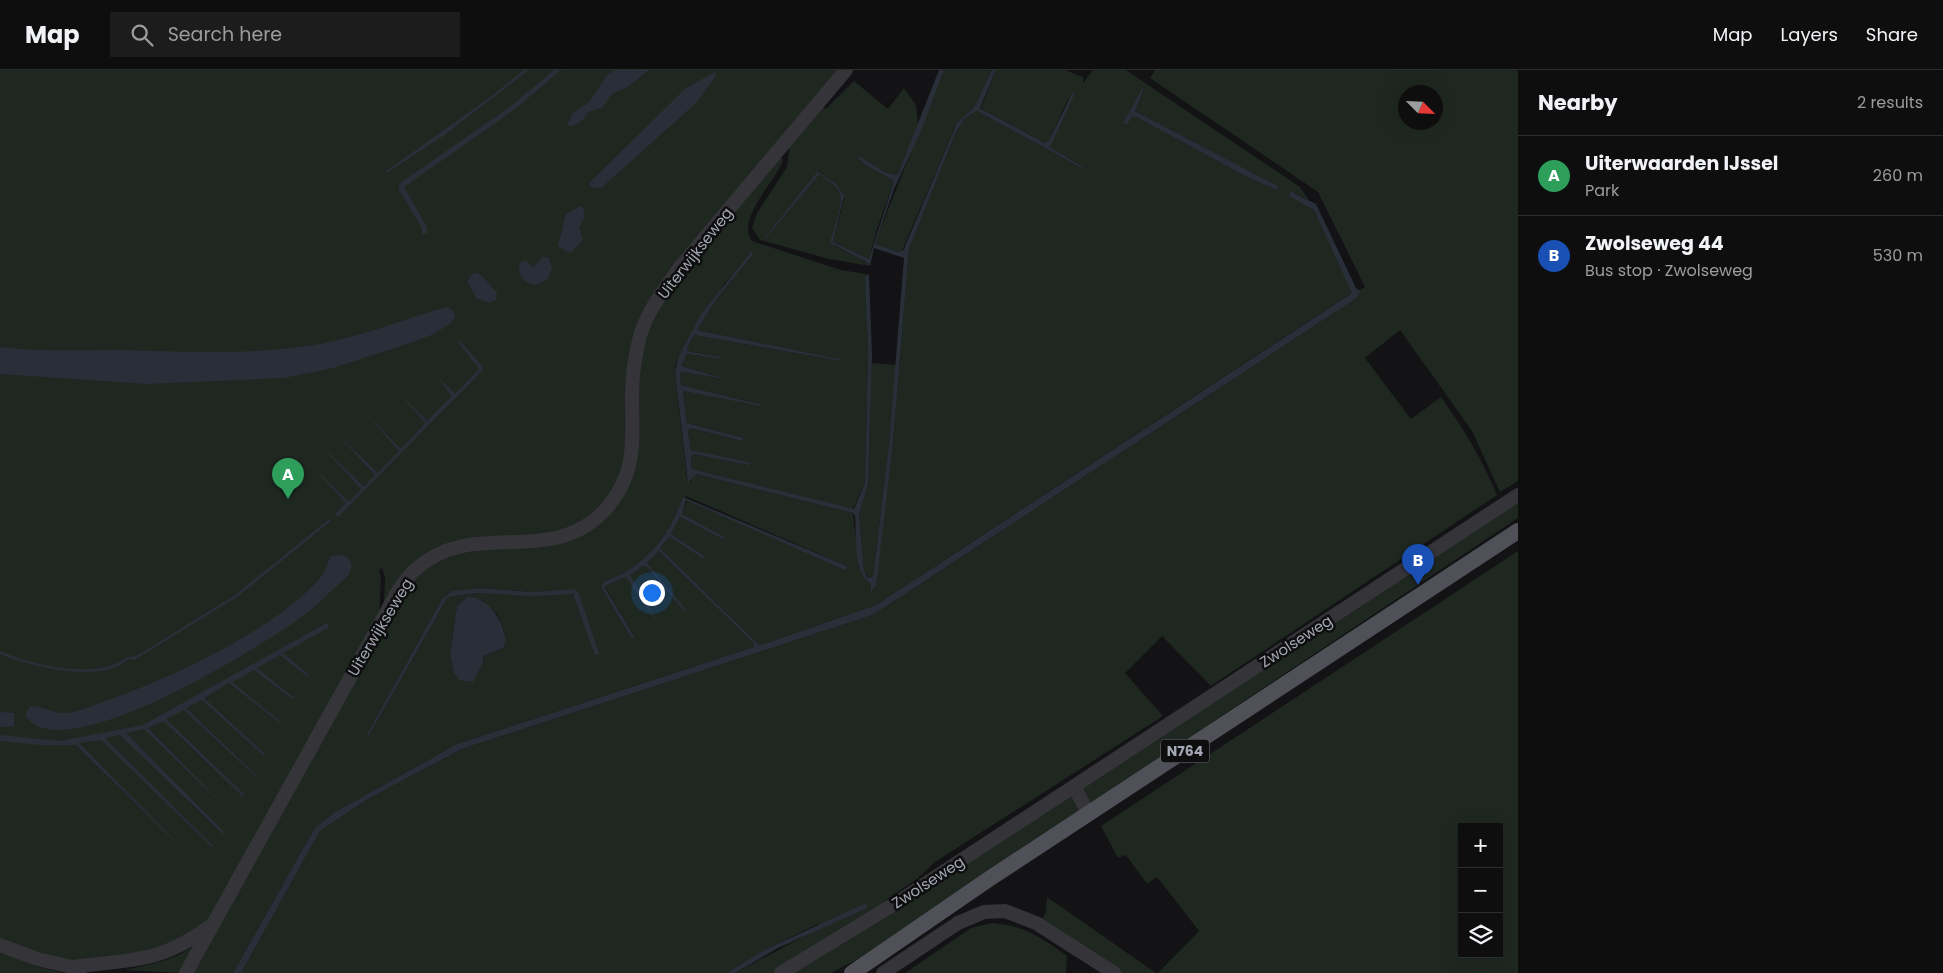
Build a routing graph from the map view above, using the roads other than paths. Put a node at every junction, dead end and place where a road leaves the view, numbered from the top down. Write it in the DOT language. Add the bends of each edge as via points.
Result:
graph roads {
  1 [pos="846,70"];
  2 [pos="1518,495"];
  3 [pos="1518,531"];
  4 [pos="1074,787"];
  5 [pos="1089,814"];
  6 [pos="212,925"];
  7 [pos="0,945"];
  8 [pos="72,967"];
  9 [pos="104,973"];
  10 [pos="186,973"];
  11 [pos="781,973"];
  12 [pos="852,973"];
  13 [pos="884,973"];
  14 [pos="1114,973"];
  1 -- 6 [label="street, Uiterwijkseweg" via="680,268 656,302 641,335 633,374 632,461 614,498 594,520 570,535 546,541 462,545 438,554 415,570 381,622"];
  2 -- 4 [label="street, Zwolseweg"];
  3 -- 5 [label="main road, Zwolseweg / N764"];
  4 -- 5 [label="street"];
  4 -- 11 [label="street, Zwolseweg" via="896,903"];
  5 -- 12 [label="main road, Zwolseweg / N764"];
  6 -- 8 [label="street, Uiterwijkseweg" via="168,952 131,962"];
  6 -- 10 [label="street, Uiterwijkseweg"];
  7 -- 8 [label="street" via="37,959"];
  8 -- 9 [label="street"];
  13 -- 14 [label="street" via="971,917 1000,911 1036,923"];
}
